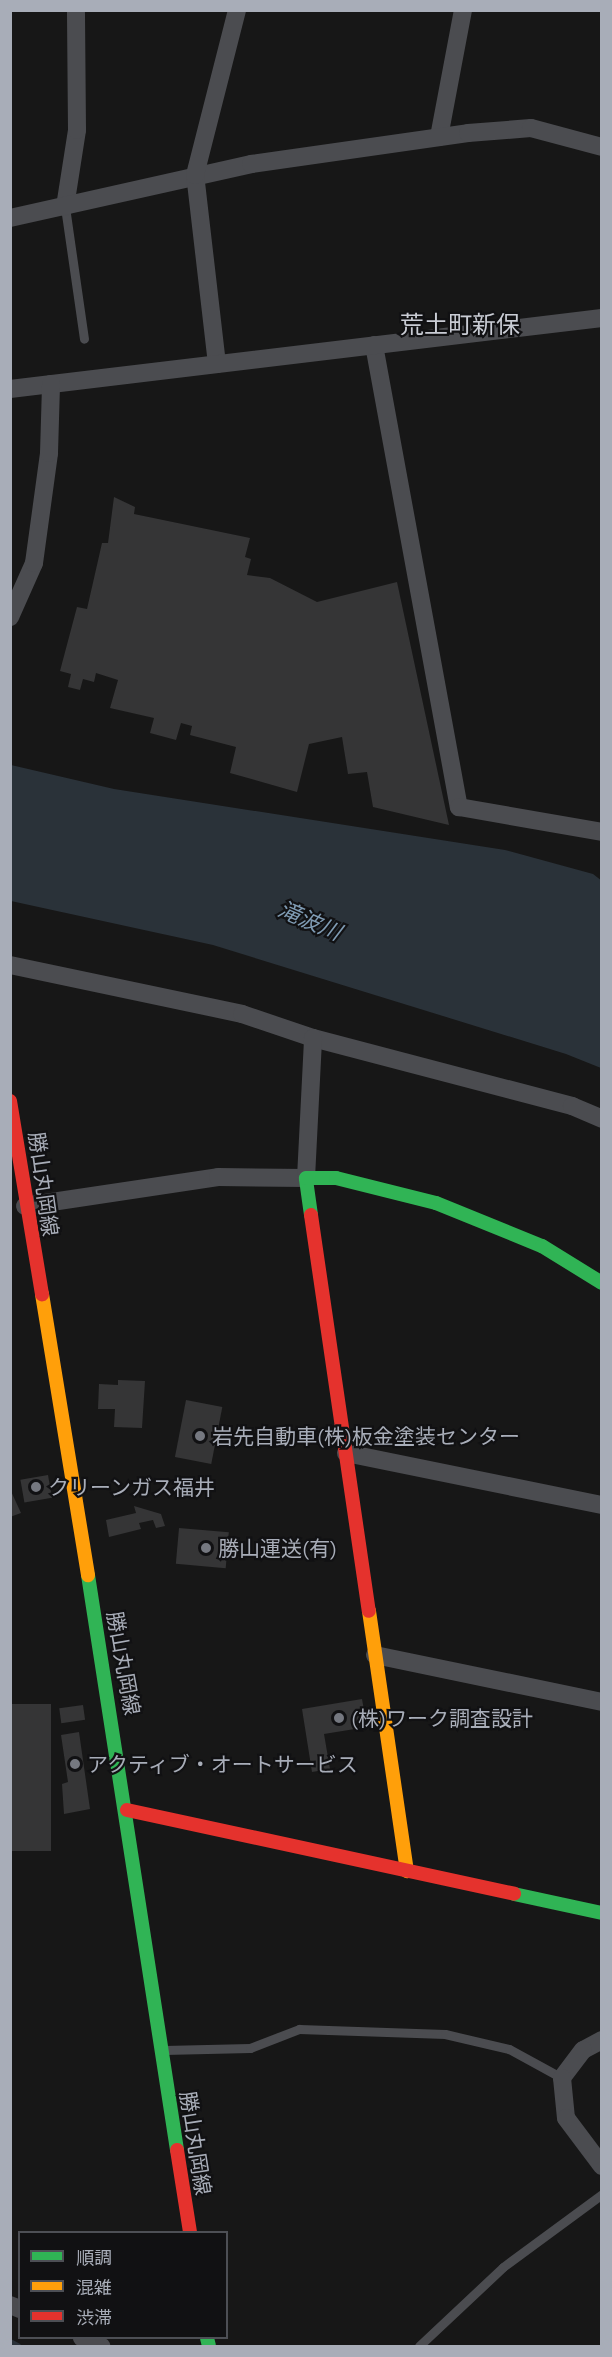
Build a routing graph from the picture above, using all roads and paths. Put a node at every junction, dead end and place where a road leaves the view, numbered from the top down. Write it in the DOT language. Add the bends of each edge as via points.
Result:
graph roads {
  1 [pos="76,10"];
  2 [pos="237,10"];
  3 [pos="463,10"];
  4 [pos="439,137"];
  5 [pos="602,147"];
  6 [pos="195,175"];
  7 [pos="65,207"];
  8 [pos="10,218"];
  9 [pos="602,318"];
  10 [pos="84,339"];
  11 [pos="374,345"];
  12 [pos="217,364"];
  13 [pos="51,384"];
  14 [pos="10,389"];
  15 [pos="10,617"];
  16 [pos="602,832"];
  17 [pos="10,966"];
  18 [pos="313,1038"];
  19 [pos="10,1101"];
  20 [pos="602,1119"];
  21 [pos="306,1178"];
  22 [pos="25,1206"];
  23 [pos="602,1283"];
  24 [pos="346,1453"];
  25 [pos="602,1505"];
  26 [pos="375,1655"];
  27 [pos="602,1702"];
  28 [pos="127,1810"];
  29 [pos="407,1871"];
  30 [pos="602,1913"];
  31 [pos="602,2040"];
  32 [pos="159,2050"];
  33 [pos="562,2078"];
  34 [pos="602,2166"];
  35 [pos="602,2194"];
  36 [pos="190,2231"];
  37 [pos="86,2339"];
  38 [pos="101,2346"];
  39 [pos="419,2346"];
  1 -- 7 [label="street" via="77,130"];
  2 -- 6 [label="street"];
  3 -- 4 [label="street"];
  4 -- 5 [label="street" via="531,128"];
  4 -- 6 [label="street"];
  6 -- 7 [label="street"];
  6 -- 12 [label="street"];
  7 -- 8 [label="street"];
  7 -- 10 [label="lane"];
  9 -- 11 [label="street"];
  11 -- 12 [label="street"];
  11 -- 16 [label="street" via="459,807"];
  12 -- 13 [label="street"];
  13 -- 14 [label="street"];
  13 -- 15 [label="street" via="49,453 34,563"];
  17 -- 18 [label="street" via="242,1014"];
  18 -- 20 [label="street" via="572,1106"];
  18 -- 21 [label="street"];
  19 -- 22 [label="street, 勝山丸岡線"];
  21 -- 22 [label="street" via="218,1177"];
  21 -- 23 [label="street" via="336,1178 436,1203 542,1246"];
  21 -- 24 [label="street"];
  22 -- 28 [label="street, 勝山丸岡線"];
  24 -- 25 [label="street"];
  24 -- 26 [label="street"];
  26 -- 27 [label="street"];
  26 -- 29 [label="street"];
  28 -- 29 [label="street"];
  28 -- 32 [label="street, 勝山丸岡線"];
  29 -- 30 [label="street"];
  31 -- 33 [label="street" via="583,2050"];
  32 -- 33 [label="lane" via="250,2048 299,2029 445,2034 509,2049"];
  32 -- 36 [label="street, 勝山丸岡線"];
  33 -- 34 [label="street" via="566,2118"];
  35 -- 39 [label="lane" via="502,2267"];
  37 -- 38 [label="street"];
}
